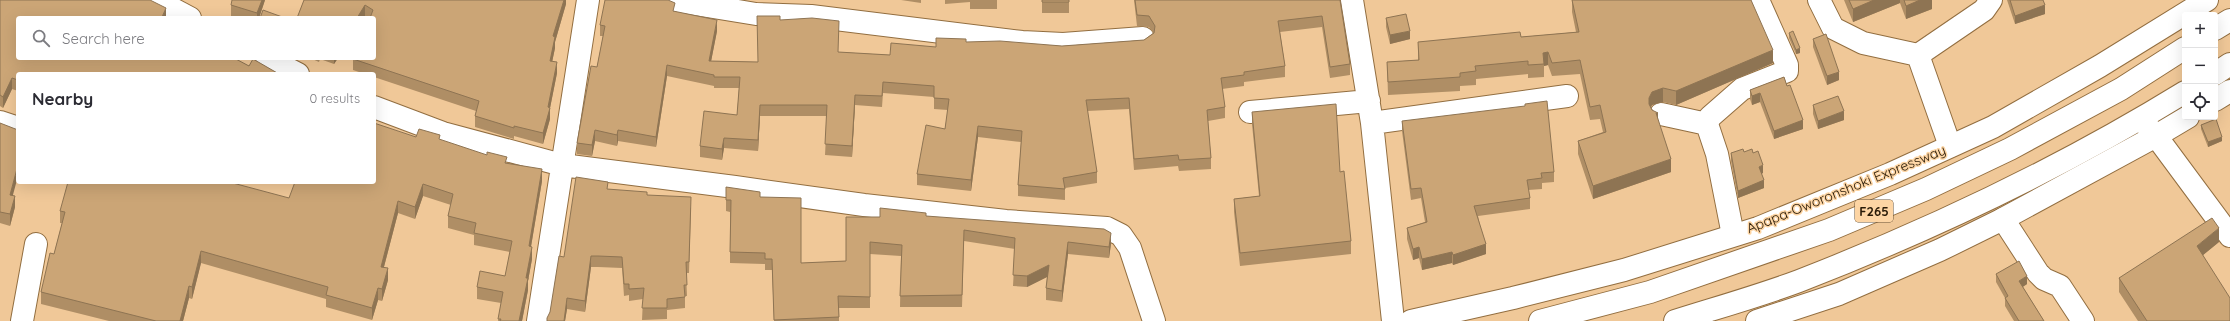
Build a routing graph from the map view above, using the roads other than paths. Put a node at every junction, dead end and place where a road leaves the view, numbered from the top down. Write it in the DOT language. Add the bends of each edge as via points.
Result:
graph roads {
  1 [pos="156,0"];
  2 [pos="588,0"];
  3 [pos="670,0"];
  4 [pos="1352,0"];
  5 [pos="1758,0"];
  6 [pos="1819,0"];
  7 [pos="1991,0"];
  8 [pos="2207,0"];
  9 [pos="186,16"];
  10 [pos="2230,20"];
  11 [pos="2218,27"];
  12 [pos="1143,38"];
  13 [pos="2182,50"];
  14 [pos="1918,55"];
  15 [pos="271,60"];
  16 [pos="2230,64"];
  17 [pos="294,72"];
  18 [pos="2218,72"];
  19 [pos="2230,91"];
  20 [pos="2182,94"];
  21 [pos="1567,96"];
  22 [pos="2218,98"];
  23 [pos="1368,100"];
  24 [pos="376,108"];
  25 [pos="1250,112"];
  26 [pos="1661,114"];
  27 [pos="2142,118"];
  28 [pos="2183,120"];
  29 [pos="0,122"];
  30 [pos="1372,123"];
  31 [pos="1707,124"];
  32 [pos="16,127"];
  33 [pos="2156,136"];
  34 [pos="1950,146"];
  35 [pos="562,165"];
  36 [pos="2003,219"];
  37 [pos="1733,235"];
  38 [pos="2230,236"];
  39 [pos="36,244"];
  40 [pos="22,321"];
  41 [pos="538,321"];
  42 [pos="1154,321"];
  43 [pos="1393,321"];
  44 [pos="1411,321"];
  45 [pos="1540,321"];
  46 [pos="1675,321"];
  47 [pos="1757,321"];
  48 [pos="2083,321"];
  1 -- 9 [label="main road"];
  2 -- 35 [label="main road"];
  3 -- 12 [label="main road" via="756,14 812,16 1022,42 1063,44"];
  4 -- 23 [label="main road"];
  5 -- 31 [label="main road" via="1787,64 1787,71 1742,89 1710,117"];
  6 -- 14 [label="main road" via="1833,28 1863,43"];
  7 -- 14 [label="main road" via="1984,10"];
  8 -- 34 [label="main road, Apapa-Oworonshoki Expressway" via="2100,66 1993,127"];
  10 -- 11 [label="main road"];
  13 -- 45 [label="main road, Apapa-Oworonshoki Expressway / F265" via="2121,89 2010,149 1919,192 1829,230 1650,292"];
  14 -- 34 [label="main road"];
  15 -- 17 [label="main road"];
  16 -- 18 [label="main road"];
  19 -- 22 [label="main road"];
  20 -- 27 [label="main road, F265"];
  21 -- 30 [label="main road"];
  23 -- 25 [label="main road"];
  23 -- 30 [label="main road"];
  24 -- 35 [label="main road" via="443,133"];
  26 -- 31 [label="main road"];
  27 -- 33 [label="main road"];
  27 -- 46 [label="main road, F265" via="2026,182 1932,226 1798,281"];
  28 -- 33 [label="main road"];
  29 -- 32 [label="main road"];
  30 -- 43 [label="main road"];
  31 -- 37 [label="main road" via="1717,154"];
  33 -- 36 [label="main road"];
  33 -- 38 [label="main road"];
  34 -- 37 [label="main road, Apapa-Oworonshoki Expressway" via="1890,174 1758,228"];
  35 -- 41 [label="main road"];
  35 -- 42 [label="main road" via="864,205 1006,221 1107,228 1121,235 1130,248"];
  36 -- 47 [label="main road" via="1839,294"];
  36 -- 48 [label="main road" via="2038,273 2044,279 2060,286"];
  37 -- 44 [label="main road, Apapa-Oworonshoki Expressway" via="1624,270"];
  39 -- 40 [label="main road"];
}
